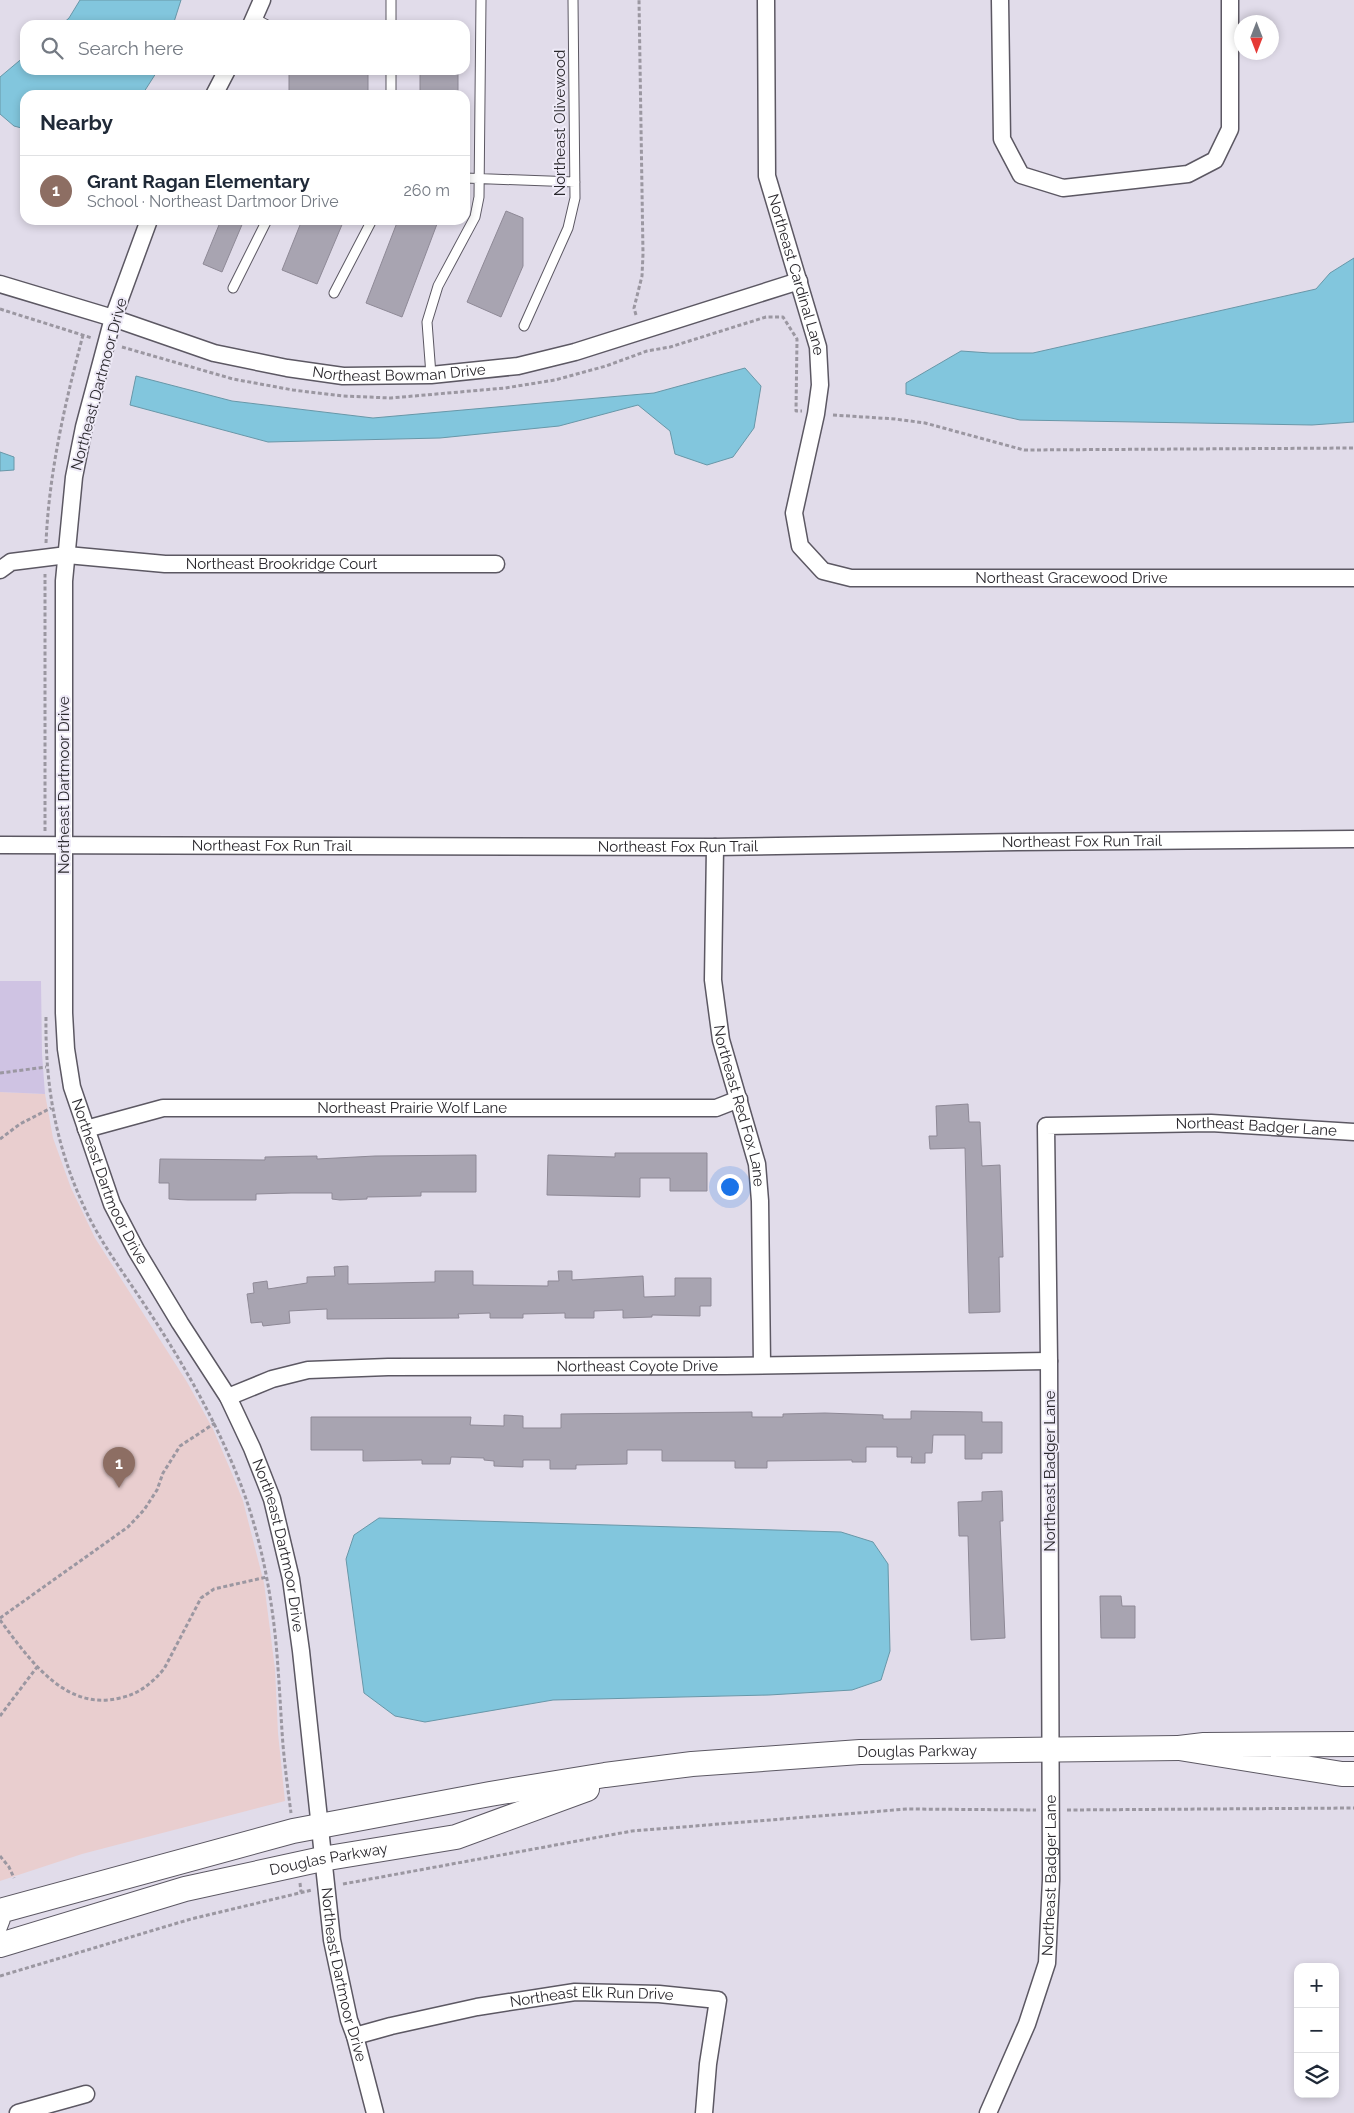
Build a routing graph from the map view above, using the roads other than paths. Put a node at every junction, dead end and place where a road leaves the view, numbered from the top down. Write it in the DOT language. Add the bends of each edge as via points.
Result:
graph roads {
  1 [pos="262,0"];
  2 [pos="391,0"];
  3 [pos="481,0"];
  4 [pos="573,0"];
  5 [pos="766,0"];
  6 [pos="1000,0"];
  7 [pos="1230,0"];
  8 [pos="258,20"];
  9 [pos="391,20"];
  10 [pos="224,75"];
  11 [pos="391,75"];
  12 [pos="217,90"];
  13 [pos="391,90"];
  14 [pos="470,178"];
  15 [pos="480,179"];
  16 [pos="575,182"];
  17 [pos="147,225"];
  18 [pos="264,225"];
  19 [pos="369,225"];
  20 [pos="799,281"];
  21 [pos="0,284"];
  22 [pos="233,288"];
  23 [pos="334,294"];
  24 [pos="113,318"];
  25 [pos="524,326"];
  26 [pos="431,375"];
  27 [pos="800,546"];
  28 [pos="67,555"];
  29 [pos="496,564"];
  30 [pos="0,570"];
  31 [pos="1354,578"];
  32 [pos="1354,839"];
  33 [pos="0,845"];
  34 [pos="64,846"];
  35 [pos="715,848"];
  36 [pos="739,1100"];
  37 [pos="86,1129"];
  38 [pos="1354,1132"];
  39 [pos="1049,1361"];
  40 [pos="762,1365"];
  41 [pos="228,1397"];
  42 [pos="1354,1744"];
  43 [pos="1179,1748"];
  44 [pos="1051,1750"];
  45 [pos="656,1768"];
  46 [pos="1354,1774"];
  47 [pos="319,1825"];
  48 [pos="322,1859"];
  49 [pos="1,1908"];
  50 [pos="0,1934"];
  51 [pos="0,1945"];
  52 [pos="355,2036"];
  53 [pos="86,2094"];
  54 [pos="18,2113"];
  55 [pos="376,2113"];
  56 [pos="704,2113"];
  57 [pos="988,2113"];
  1 -- 8 [label="street"];
  2 -- 9 [label="lane"];
  3 -- 15 [label="lane"];
  4 -- 16 [label="lane, Northeast Olivewood"];
  5 -- 20 [label="street, Northeast Cardinal Lane" via="767,176"];
  6 -- 7 [label="street" via="1002,138 1021,175 1063,188 1188,174 1215,160 1230,129"];
  10 -- 12 [label="street"];
  11 -- 13 [label="lane"];
  14 -- 15 [label="lane"];
  15 -- 16 [label="lane"];
  15 -- 26 [label="lane" via="475,217 438,286 427,322"];
  16 -- 25 [label="lane, Northeast Olivewood" via="568,228"];
  17 -- 24 [label="street, Northeast Dartmoor Drive"];
  18 -- 22 [label="lane"];
  19 -- 23 [label="lane"];
  20 -- 26 [label="street, Northeast Bowman Drive" via="575,352 518,366"];
  20 -- 27 [label="street, Northeast Cardinal Lane" via="818,347 820,385 794,513"];
  21 -- 24 [label="street, Northeast Bowman Drive"];
  24 -- 26 [label="street, Northeast Bowman Drive" via="214,354 287,368 342,376"];
  24 -- 28 [label="street, Northeast Dartmoor Drive" via="84,427"];
  27 -- 31 [label="street, Northeast Gracewood Drive" via="823,571 851,578"];
  28 -- 29 [label="street, Northeast Brookridge Court" via="165,564"];
  28 -- 30 [label="street, Northeast Brookridge Court" via="11,562"];
  28 -- 34 [label="street, Northeast Dartmoor Drive" via="64,581"];
  32 -- 35 [label="street, Northeast Fox Run Trail"];
  33 -- 34 [label="street, Northeast Fox Run Trail"];
  34 -- 35 [label="street, Northeast Fox Run Trail"];
  34 -- 37 [label="street, Northeast Dartmoor Drive" via="66,1049 72,1087"];
  35 -- 36 [label="street, Northeast Red Fox Lane" via="713,980 721,1040"];
  36 -- 37 [label="street, Northeast Prairie Wolf Lane" via="716,1108 163,1108"];
  36 -- 40 [label="street, Northeast Red Fox Lane" via="758,1173"];
  37 -- 41 [label="street, Northeast Dartmoor Drive" via="112,1204 136,1250"];
  38 -- 39 [label="street, Northeast Badger Lane" via="1211,1123 1046,1126"];
  39 -- 40 [label="street, Northeast Coyote Drive"];
  39 -- 44 [label="street, Northeast Badger Lane"];
  40 -- 41 [label="street, Northeast Coyote Drive" via="308,1370 272,1379"];
  41 -- 47 [label="street, Northeast Dartmoor Drive" via="272,1499 291,1579 302,1651"];
  42 -- 43 [label="street, Douglas Parkway" via="1204,1744"];
  43 -- 44 [label="street, Douglas Parkway"];
  43 -- 46 [label="street, Douglas Parkway"];
  44 -- 45 [label="street, Douglas Parkway" via="860,1752"];
  44 -- 57 [label="street, Northeast Badger Lane" via="1047,1963 1027,2024"];
  45 -- 47 [label="street, Douglas Parkway" via="605,1774"];
  45 -- 48 [label="street, Douglas Parkway" via="574,1793 456,1837"];
  47 -- 48 [label="street, Northeast Dartmoor Drive"];
  47 -- 49 [label="street, Douglas Parkway"];
  48 -- 51 [label="street, Douglas Parkway" via="185,1889"];
  48 -- 52 [label="street, Northeast Dartmoor Drive" via="332,1940"];
  49 -- 50 [label="lane" via="5,1921"];
  52 -- 55 [label="street, Northeast Dartmoor Drive"];
  52 -- 56 [label="street, Northeast Elk Run Drive" via="477,2007 576,1992 659,1994 718,2000"];
  53 -- 54 [label="street"];
}
